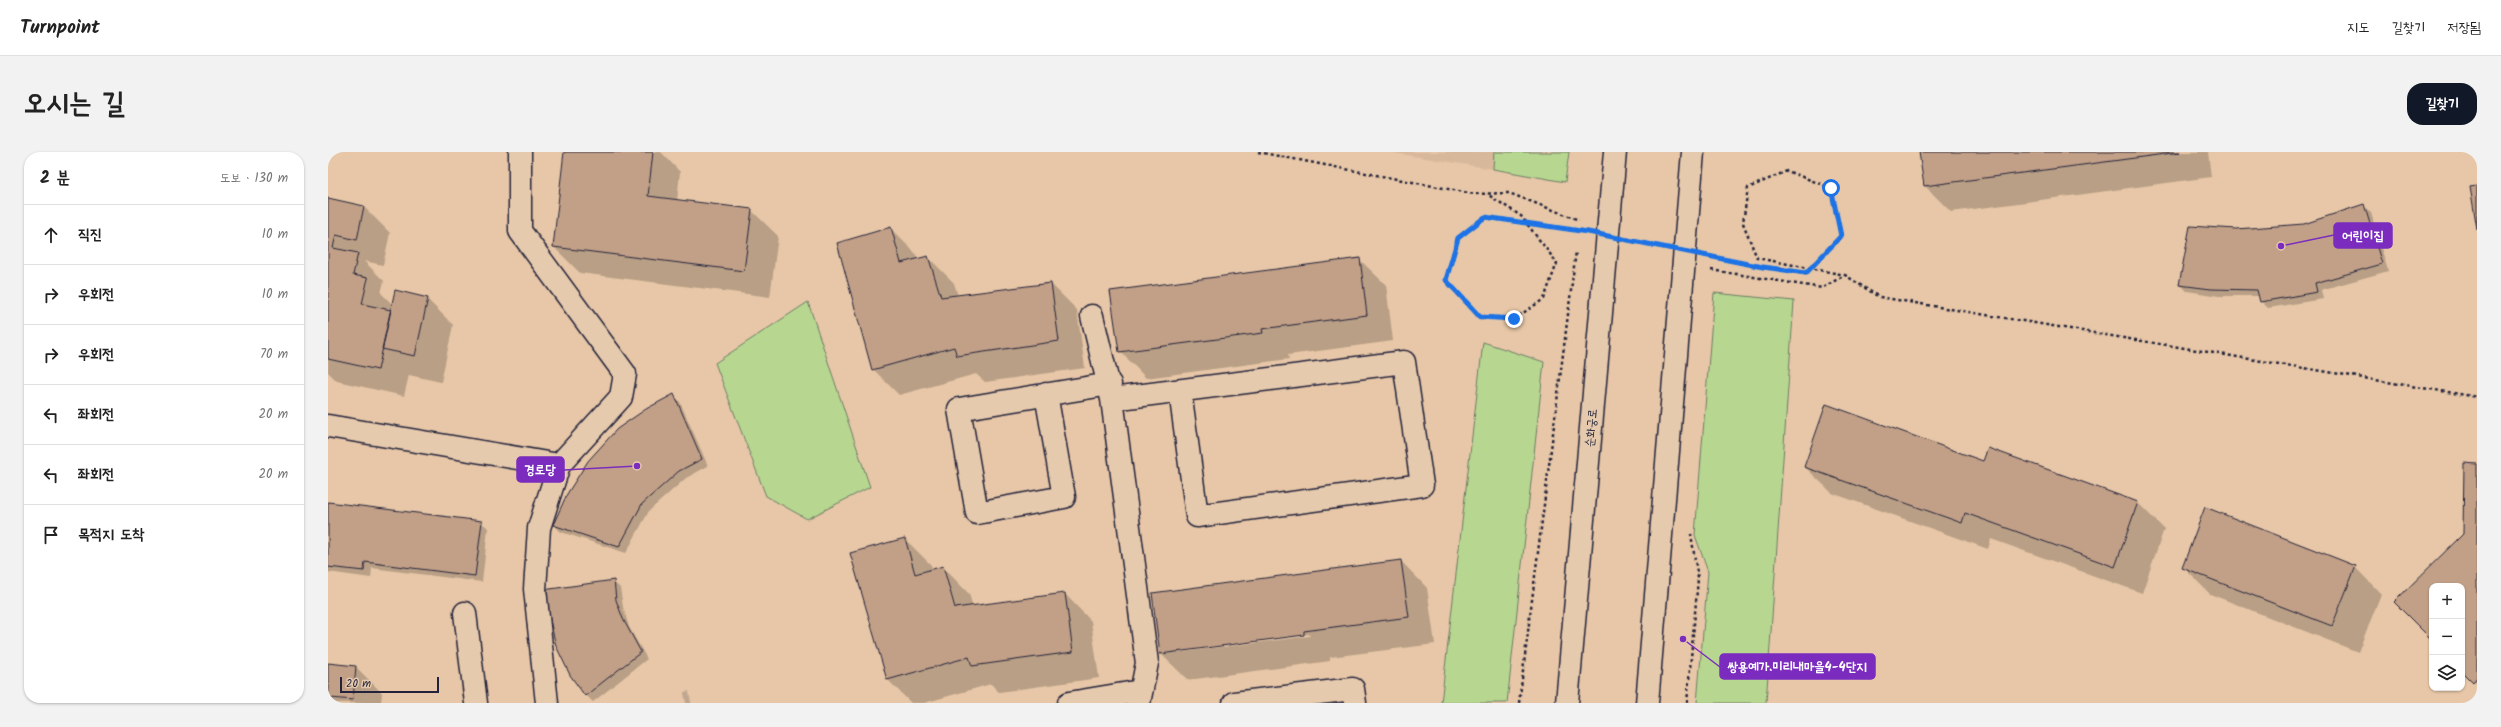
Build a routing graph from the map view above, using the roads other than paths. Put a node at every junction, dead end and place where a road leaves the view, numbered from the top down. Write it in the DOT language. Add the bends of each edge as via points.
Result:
graph roads {
  1 [pos="520,152"];
  2 [pos="1615,152"];
  3 [pos="1693,152"];
  4 [pos="1092,316"];
  5 [pos="1180,391"];
  6 [pos="1111,392"];
  7 [pos="1046,394"];
  8 [pos="328,426"];
  9 [pos="559,465"];
  10 [pos="465,613"];
  11 [pos="1140,697"];
  12 [pos="476,703"];
  13 [pos="547,703"];
  14 [pos="1069,703"];
  15 [pos="1234,703"];
  16 [pos="1355,703"];
  17 [pos="1567,703"];
  18 [pos="1647,703"];
  1 -- 9 [label="street" via="520,232 625,374 621,396"];
  2 -- 17 [label="street, 순화궁로"];
  3 -- 18 [label="street"];
  4 -- 6 [label="street"];
  5 -- 5 [label="street" via="1404,362 1422,485 1197,516"];
  5 -- 6 [label="street"];
  6 -- 7 [label="street"];
  6 -- 11 [label="street" via="1147,663"];
  7 -- 7 [label="street" via="959,409 977,513 1064,498"];
  8 -- 9 [label="street"];
  9 -- 13 [label="street" via="539,528 534,589"];
  10 -- 12 [label="street"];
  11 -- 14 [label="street"];
  15 -- 16 [label="street" via="1354,689"];
}
